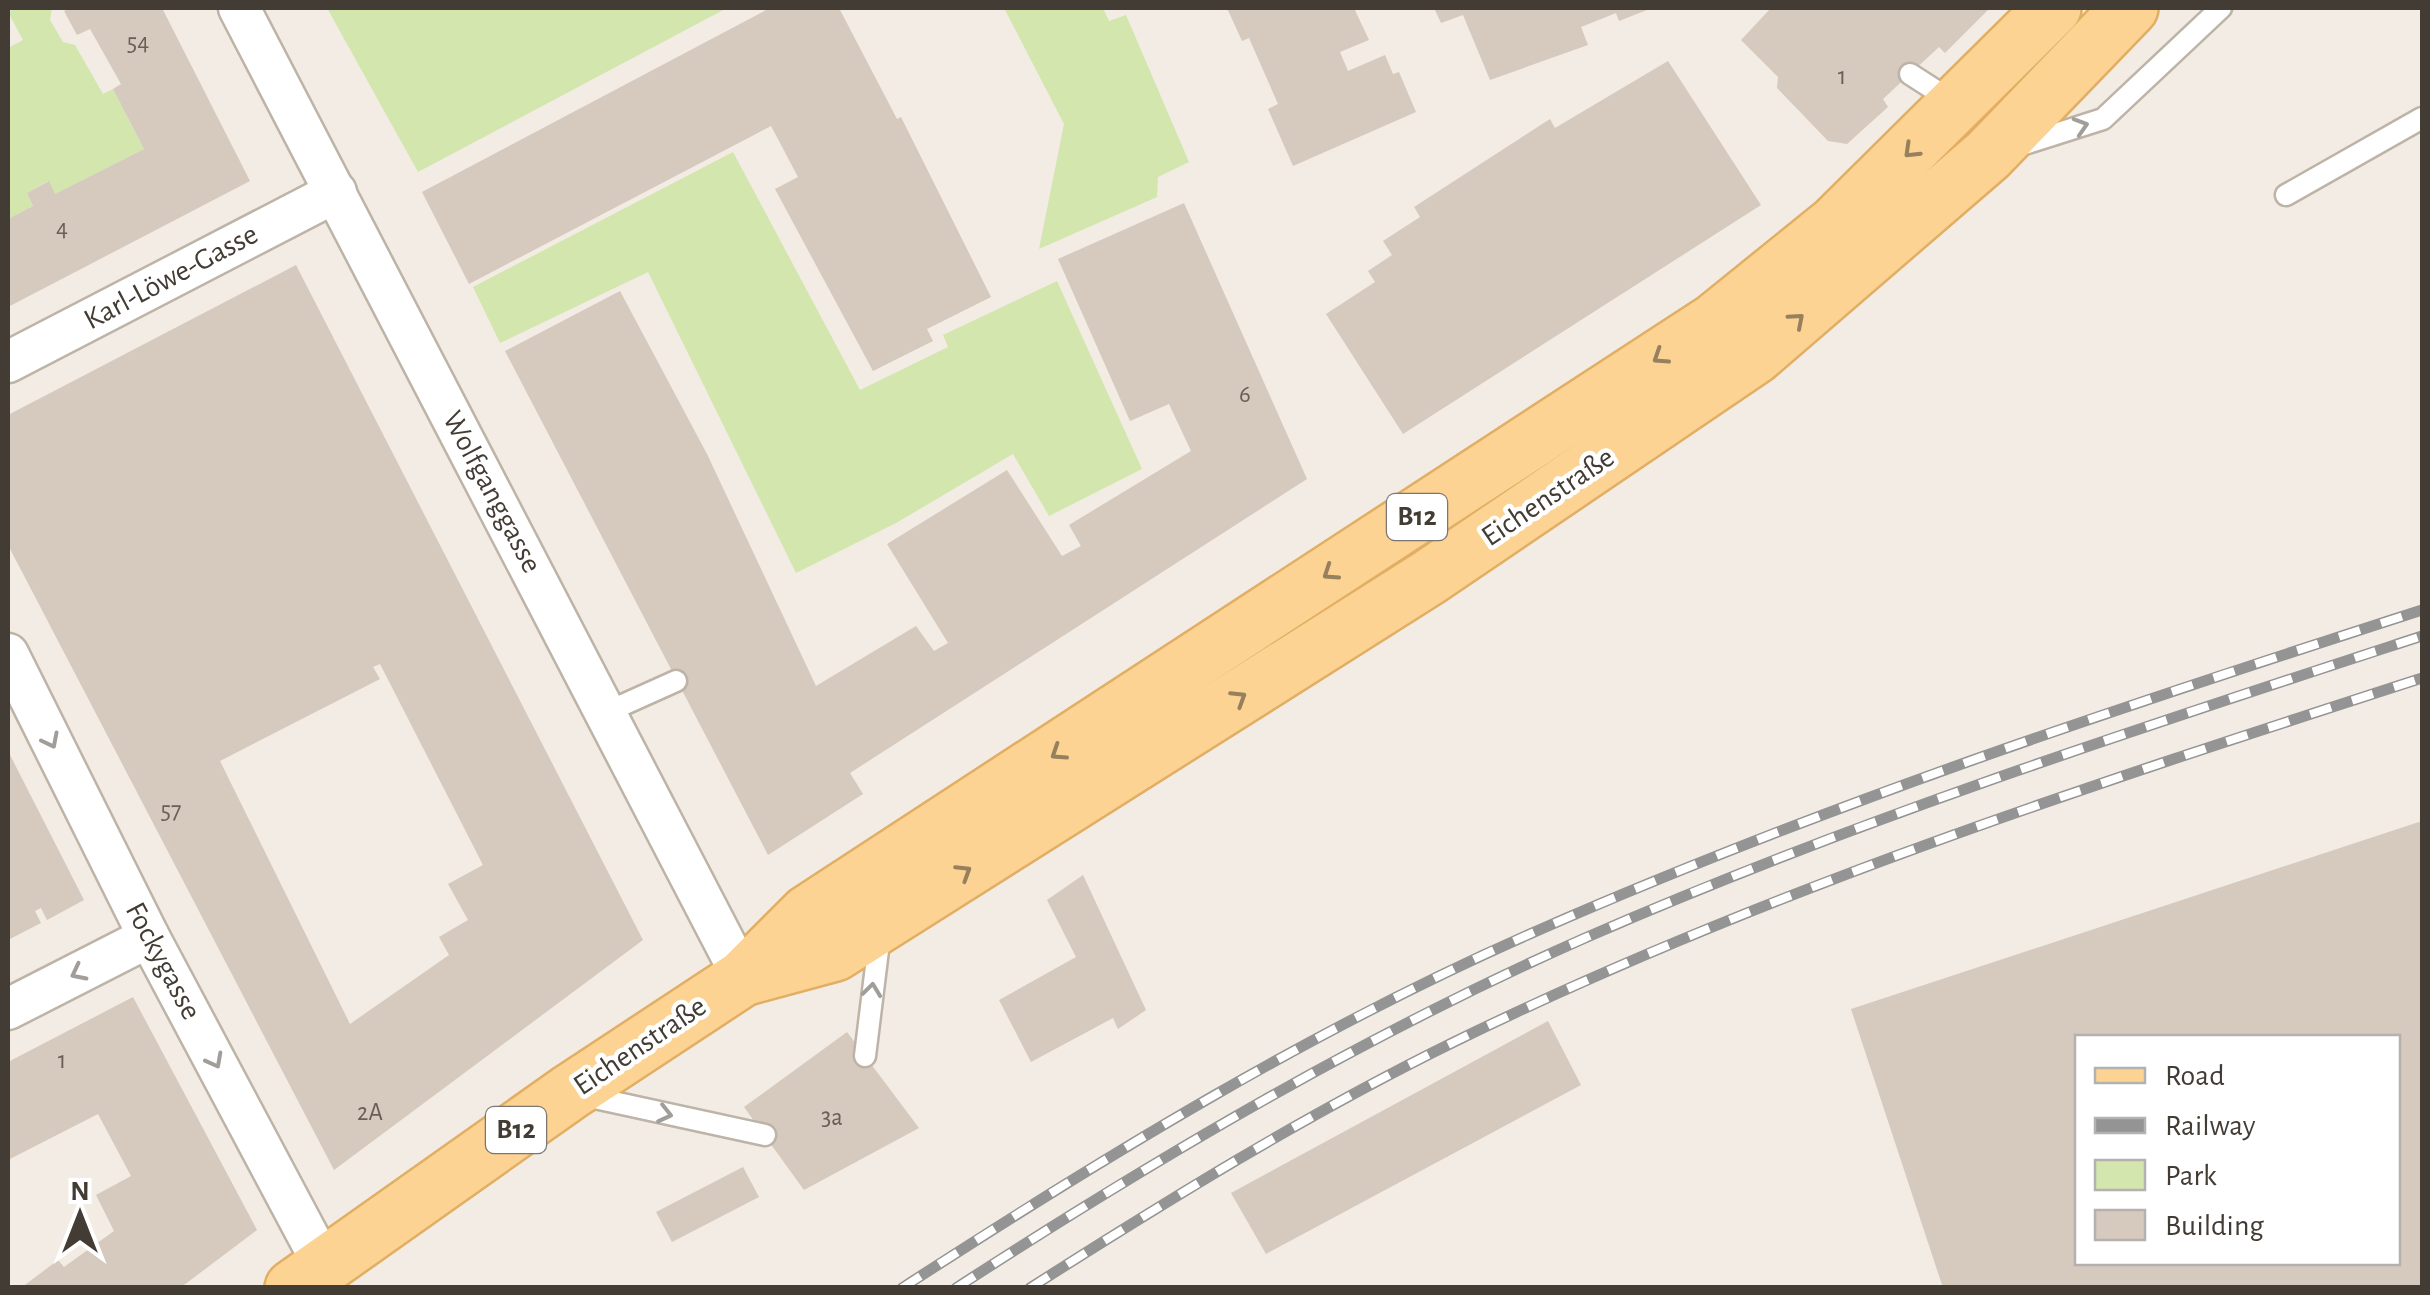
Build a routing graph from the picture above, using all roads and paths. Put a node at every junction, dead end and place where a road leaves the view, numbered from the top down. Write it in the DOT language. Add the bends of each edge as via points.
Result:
graph roads {
  1 [pos="239,8"];
  2 [pos="2053,8"];
  3 [pos="2130,8"];
  4 [pos="2221,8"];
  5 [pos="1910,74"];
  6 [pos="1964,100"];
  7 [pos="2422,118"];
  8 [pos="1988,155"];
  9 [pos="336,192"];
  10 [pos="2286,195"];
  11 [pos="8,362"];
  12 [pos="1415,554"];
  13 [pos="8,654"];
  14 [pos="676,680"];
  15 [pos="607,712"];
  16 [pos="881,924"];
  17 [pos="149,937"];
  18 [pos="743,978"];
  19 [pos="8,1009"];
  20 [pos="865,1056"];
  21 [pos="570,1092"];
  22 [pos="765,1135"];
  23 [pos="308,1277"];
  1 -- 9 [label="street, Wolfganggasse"];
  2 -- 6 [label="main road, Eichenstraße / B12"];
  3 -- 8 [label="main road, Eichenstraße / B12"];
  8 -- 4 [label="lane, one-way" via="2104,119"];
  5 -- 6 [label="lane"];
  6 -- 12 [label="main road, Eichenstraße / B12, one-way" via="1835,224"];
  7 -- 10 [label="lane"];
  12 -- 8 [label="main road, Eichenstraße / B12, one-way" via="1755,356"];
  9 -- 11 [label="street, Karl-Löwe-Gasse"];
  9 -- 15 [label="street, Wolfganggasse"];
  16 -- 12 [label="main road, Eichenstraße / B12, one-way"];
  12 -- 18 [label="main road, Eichenstraße / B12, one-way" via="808,913"];
  13 -- 17 [label="street, Fockygasse, one-way"];
  14 -- 15 [label="lane"];
  15 -- 18 [label="street, Wolfganggasse"];
  16 -- 18 [label="main road, Eichenstraße / B12" via="836,953"];
  20 -- 16 [label="lane, one-way"];
  17 -- 19 [label="street, one-way"];
  17 -- 23 [label="street, Fockygasse, one-way"];
  18 -- 21 [label="main road, Eichenstraße / B12"];
  21 -- 22 [label="lane, one-way"];
  21 -- 23 [label="main road, Eichenstraße / B12"];
}
